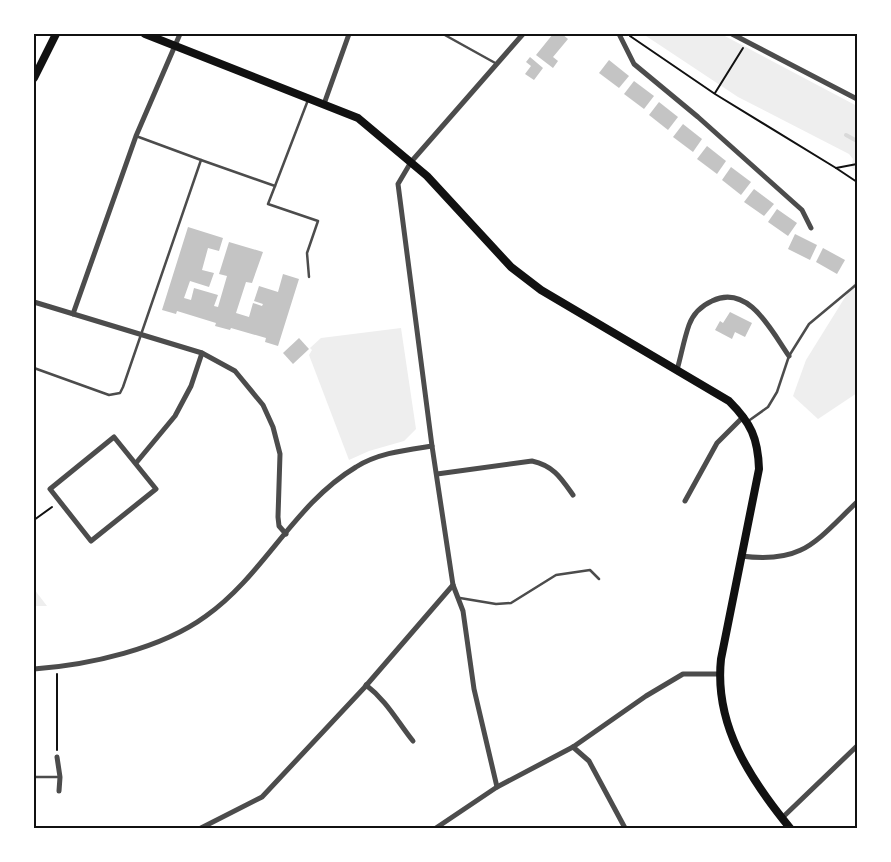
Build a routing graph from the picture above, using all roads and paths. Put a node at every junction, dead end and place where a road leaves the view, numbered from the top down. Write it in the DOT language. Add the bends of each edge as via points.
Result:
graph roads {
  1 [pos="56,34"];
  2 [pos="145,34"];
  3 [pos="180,34"];
  4 [pos="348,34"];
  5 [pos="443,34"];
  6 [pos="524,34"];
  7 [pos="619,34"];
  8 [pos="626,34"];
  9 [pos="732,34"];
  10 [pos="747,42"];
  11 [pos="174,47"];
  12 [pos="497,64"];
  13 [pos="34,78"];
  14 [pos="715,94"];
  15 [pos="309,98"];
  16 [pos="857,99"];
  17 [pos="324,104"];
  18 [pos="136,136"];
  19 [pos="201,160"];
  20 [pos="411,162"];
  21 [pos="857,164"];
  22 [pos="836,168"];
  23 [pos="857,182"];
  24 [pos="275,186"];
  25 [pos="811,228"];
  26 [pos="309,277"];
  27 [pos="857,284"];
  28 [pos="34,302"];
  29 [pos="73,314"];
  30 [pos="140,334"];
  31 [pos="202,353"];
  32 [pos="789,356"];
  33 [pos="34,368"];
  34 [pos="677,370"];
  35 [pos="745,419"];
  36 [pos="432,446"];
  37 [pos="136,464"];
  38 [pos="437,474"];
  39 [pos="573,495"];
  40 [pos="60,502"];
  41 [pos="685,502"];
  42 [pos="857,502"];
  43 [pos="34,520"];
  44 [pos="286,534"];
  45 [pos="740,556"];
  46 [pos="599,579"];
  47 [pos="453,586"];
  48 [pos="458,598"];
  49 [pos="34,669"];
  50 [pos="720,674"];
  51 [pos="57,685"];
  52 [pos="366,685"];
  53 [pos="413,741"];
  54 [pos="857,746"];
  55 [pos="573,748"];
  56 [pos="57,757"];
  57 [pos="34,777"];
  58 [pos="60,777"];
  59 [pos="496,787"];
  60 [pos="58,791"];
  61 [pos="782,818"];
  62 [pos="201,828"];
  63 [pos="437,828"];
  64 [pos="626,828"];
  65 [pos="790,828"];
  1 -- 13 [label="main road"];
  2 -- 11 [label="main road"];
  3 -- 11 [label="street"];
  4 -- 17 [label="street"];
  5 -- 12 [label="lane"];
  6 -- 12 [label="street"];
  7 -- 25 [label="street" via="634,64 802,210"];
  8 -- 14 [label="path"];
  9 -- 10 [label="street"];
  10 -- 14 [label="path"];
  10 -- 16 [label="street"];
  11 -- 15 [label="main road"];
  11 -- 18 [label="street"];
  12 -- 20 [label="street"];
  14 -- 22 [label="path"];
  15 -- 17 [label="main road"];
  15 -- 24 [label="lane"];
  17 -- 20 [label="main road" via="358,118"];
  18 -- 19 [label="lane"];
  18 -- 29 [label="street"];
  19 -- 24 [label="lane"];
  19 -- 30 [label="lane"];
  20 -- 34 [label="main road" via="511,267 540,290"];
  20 -- 36 [label="street" via="398,184"];
  21 -- 22 [label="path"];
  22 -- 23 [label="path"];
  24 -- 26 [label="lane" via="268,204 318,222 306,253"];
  27 -- 32 [label="lane" via="809,324"];
  28 -- 29 [label="street"];
  29 -- 30 [label="street"];
  30 -- 31 [label="street"];
  30 -- 33 [label="lane" via="123,387 115,395"];
  31 -- 37 [label="street" via="191,386 175,416"];
  31 -- 44 [label="street" via="235,371 263,404 280,454 278,517 279,526"];
  32 -- 34 [label="street" via="764,317 731,297 717,298 704,304 688,326"];
  32 -- 35 [label="lane" via="777,392 768,406"];
  34 -- 35 [label="main road" via="728,401"];
  35 -- 41 [label="street" via="716,443"];
  35 -- 45 [label="main road" via="758,449 759,469"];
  36 -- 38 [label="street"];
  36 -- 44 [label="street" via="376,457 357,466 312,502"];
  37 -- 40 [label="street" via="114,437 50,489"];
  37 -- 40 [label="street" via="156,489 91,541"];
  38 -- 39 [label="street" via="532,461 556,471"];
  38 -- 47 [label="street"];
  40 -- 43 [label="path"];
  42 -- 45 [label="street" via="806,548 786,557 762,559"];
  44 -- 49 [label="street" via="258,569 198,621 158,642 83,663"];
  45 -- 50 [label="main road"];
  46 -- 48 [label="lane" via="590,570 556,574 511,603"];
  47 -- 48 [label="street"];
  47 -- 52 [label="street"];
  48 -- 59 [label="street"];
  50 -- 55 [label="street" via="683,674"];
  50 -- 61 [label="main road" via="722,702 739,756"];
  51 -- 56 [label="path"];
  52 -- 53 [label="street" via="395,713"];
  52 -- 62 [label="street" via="262,797"];
  54 -- 61 [label="street"];
  55 -- 59 [label="street"];
  55 -- 64 [label="street" via="589,761"];
  56 -- 58 [label="street"];
  57 -- 58 [label="lane"];
  58 -- 60 [label="street"];
  59 -- 63 [label="street"];
  61 -- 65 [label="main road"];
}
